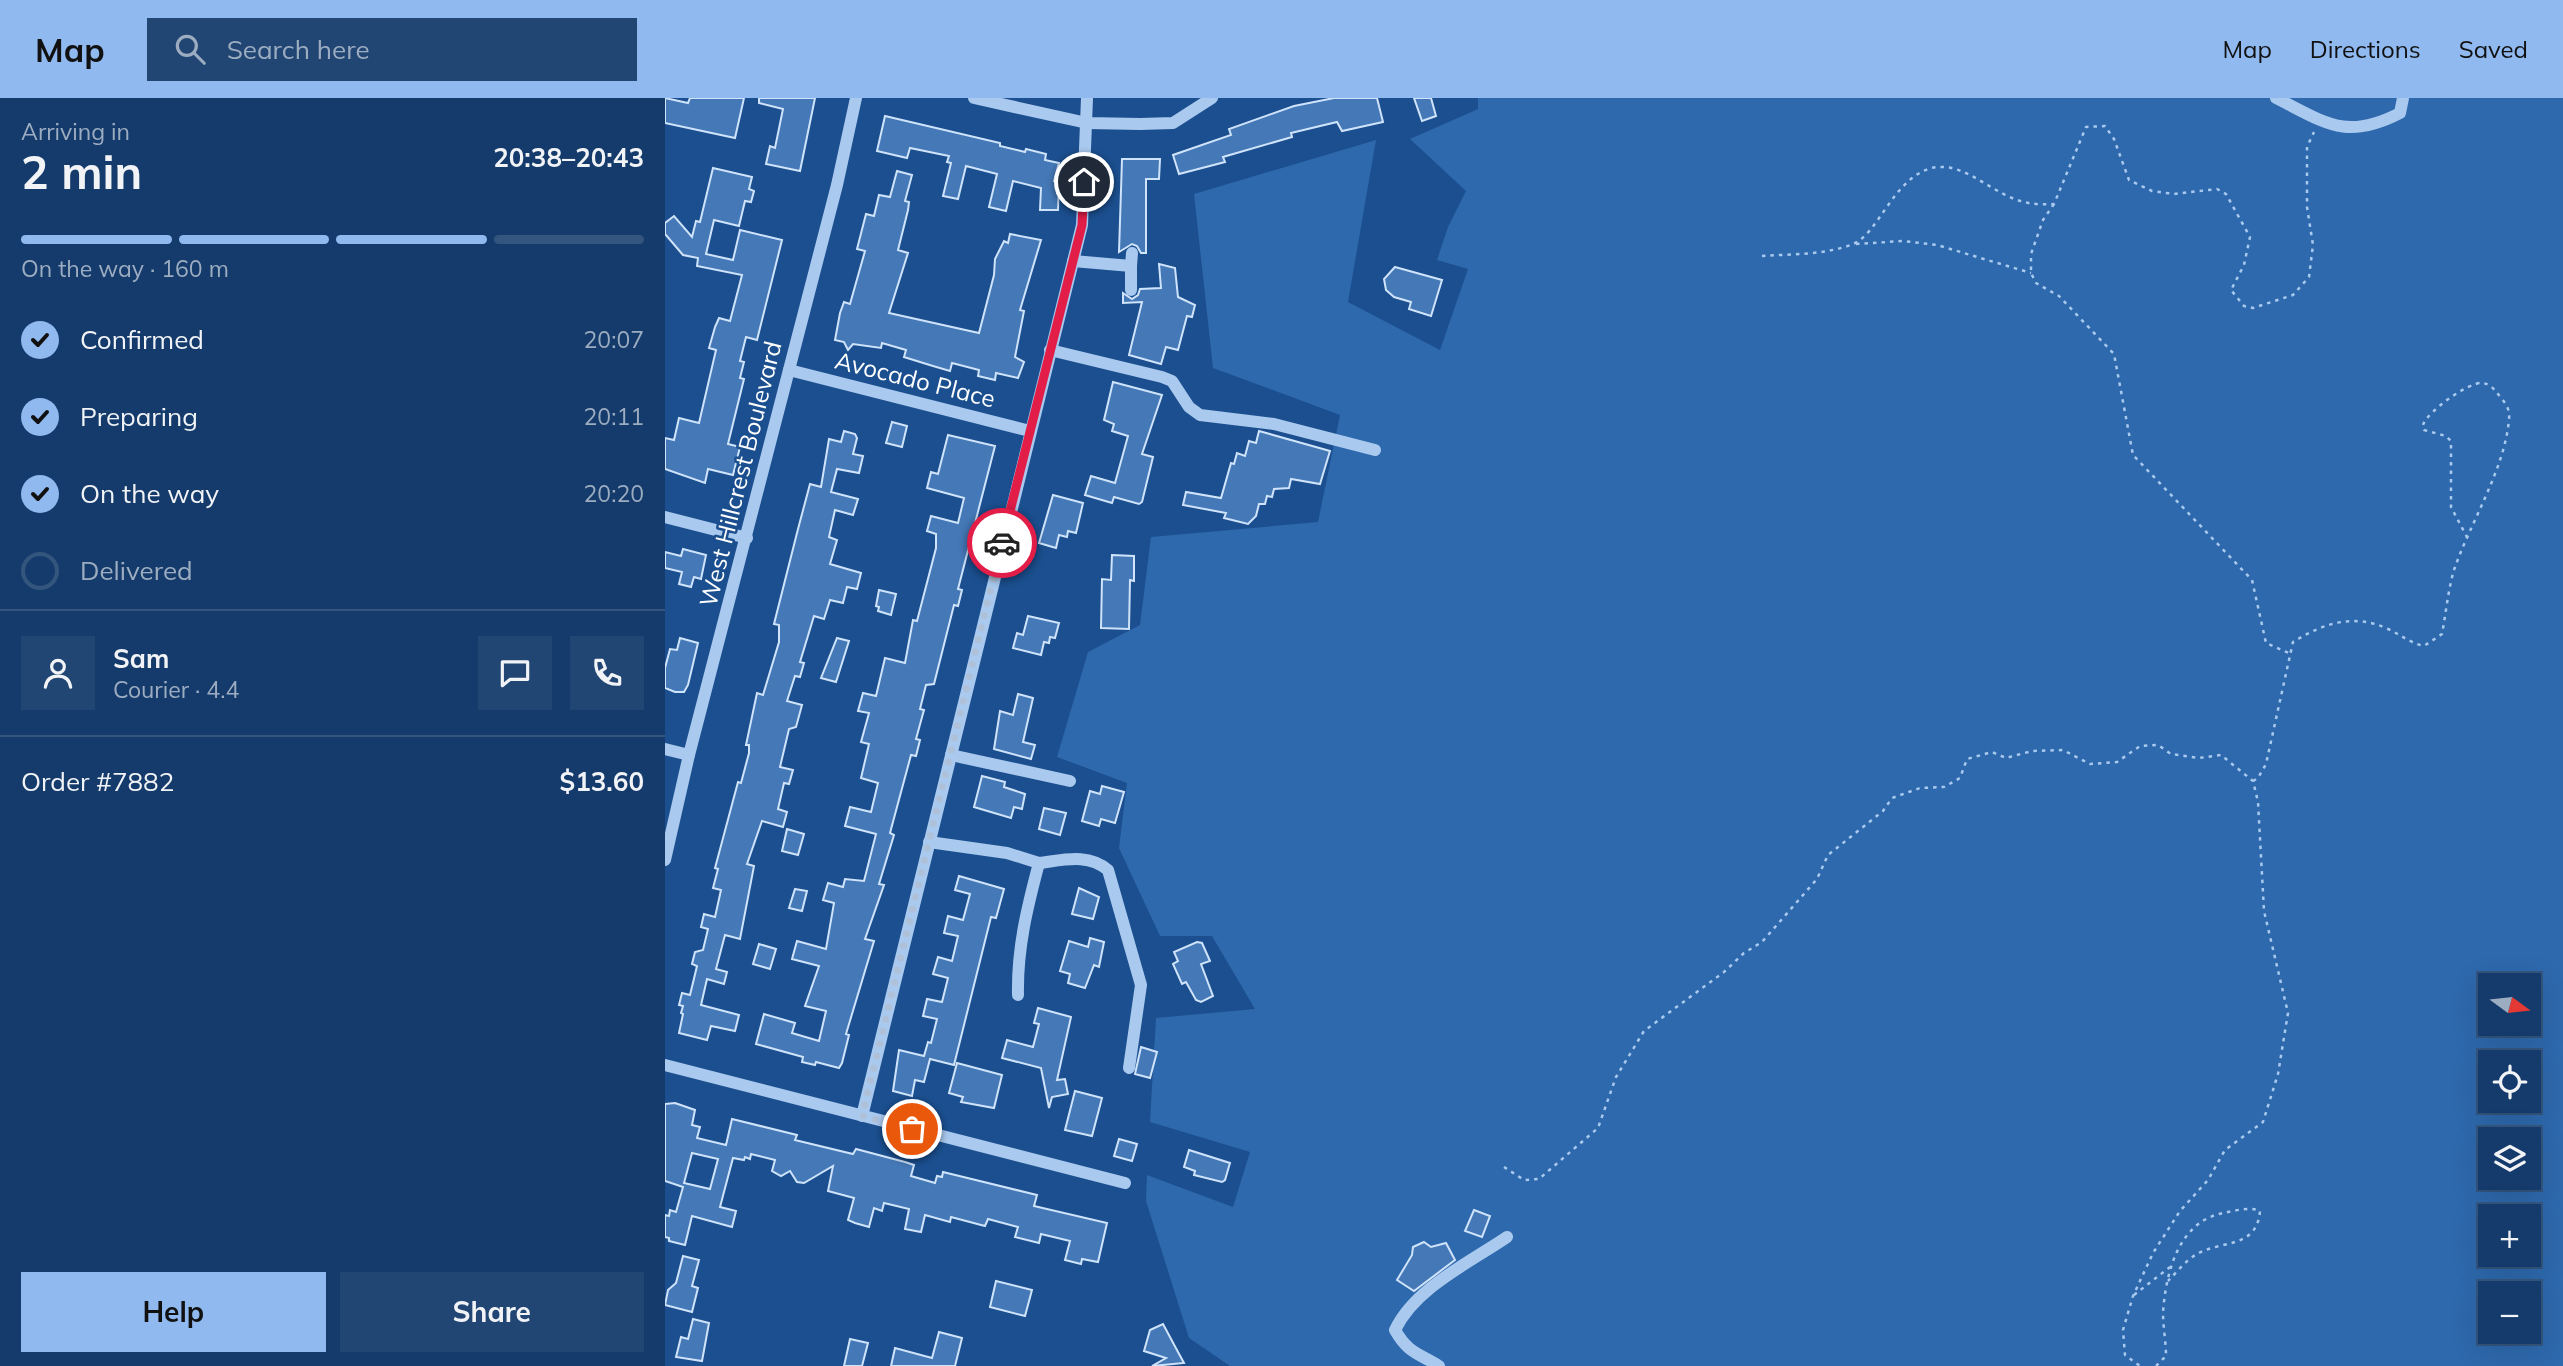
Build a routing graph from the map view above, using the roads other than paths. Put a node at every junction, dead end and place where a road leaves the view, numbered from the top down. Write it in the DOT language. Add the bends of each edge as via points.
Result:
graph roads {
  1 [pos="856,98"];
  2 [pos="974,98"];
  3 [pos="1087,98"];
  4 [pos="1212,98"];
  5 [pos="2276,98"];
  6 [pos="2403,98"];
  7 [pos="1087,123"];
  8 [pos="1073,261"];
  9 [pos="1131,290"];
  10 [pos="1050,350"];
  11 [pos="789,370"];
  12 [pos="1030,430"];
  13 [pos="1374,450"];
  14 [pos="665,517"];
  15 [pos="747,538"];
  16 [pos="665,749"];
  17 [pos="689,755"];
  18 [pos="951,755"];
  19 [pos="1070,781"];
  20 [pos="929,842"];
  21 [pos="665,860"];
  22 [pos="1039,863"];
  23 [pos="1018,995"];
  24 [pos="665,1065"];
  25 [pos="1129,1068"];
  26 [pos="862,1116"];
  27 [pos="1125,1183"];
  28 [pos="1507,1237"];
  29 [pos="1439,1366"];
  1 -- 11 [label="street, West Hillcrest Boulevard"];
  2 -- 7 [label="street"];
  3 -- 7 [label="street"];
  4 -- 7 [label="street" via="1173,123"];
  5 -- 6 [label="street" via="2335,128 2375,126 2400,113"];
  7 -- 8 [label="street" via="1082,225"];
  8 -- 9 [label="street" via="1131,259"];
  8 -- 10 [label="street"];
  10 -- 12 [label="street"];
  10 -- 13 [label="street" via="1172,381 1189,407 1201,415 1274,424"];
  11 -- 12 [label="street, Avocado Place"];
  11 -- 15 [label="street, West Hillcrest Boulevard"];
  12 -- 18 [label="street"];
  14 -- 15 [label="street"];
  15 -- 17 [label="street, West Hillcrest Boulevard"];
  16 -- 17 [label="street"];
  17 -- 21 [label="street, West Hillcrest Boulevard"];
  18 -- 19 [label="street"];
  18 -- 20 [label="street"];
  20 -- 22 [label="street" via="1007,853"];
  20 -- 26 [label="street"];
  22 -- 23 [label="street" via="1021,934"];
  22 -- 25 [label="street" via="1096,860 1108,870 1141,985"];
  24 -- 26 [label="street"];
  26 -- 27 [label="street"];
  28 -- 29 [label="street" via="1403,1313 1395,1330 1402,1341 1413,1353"];
}
